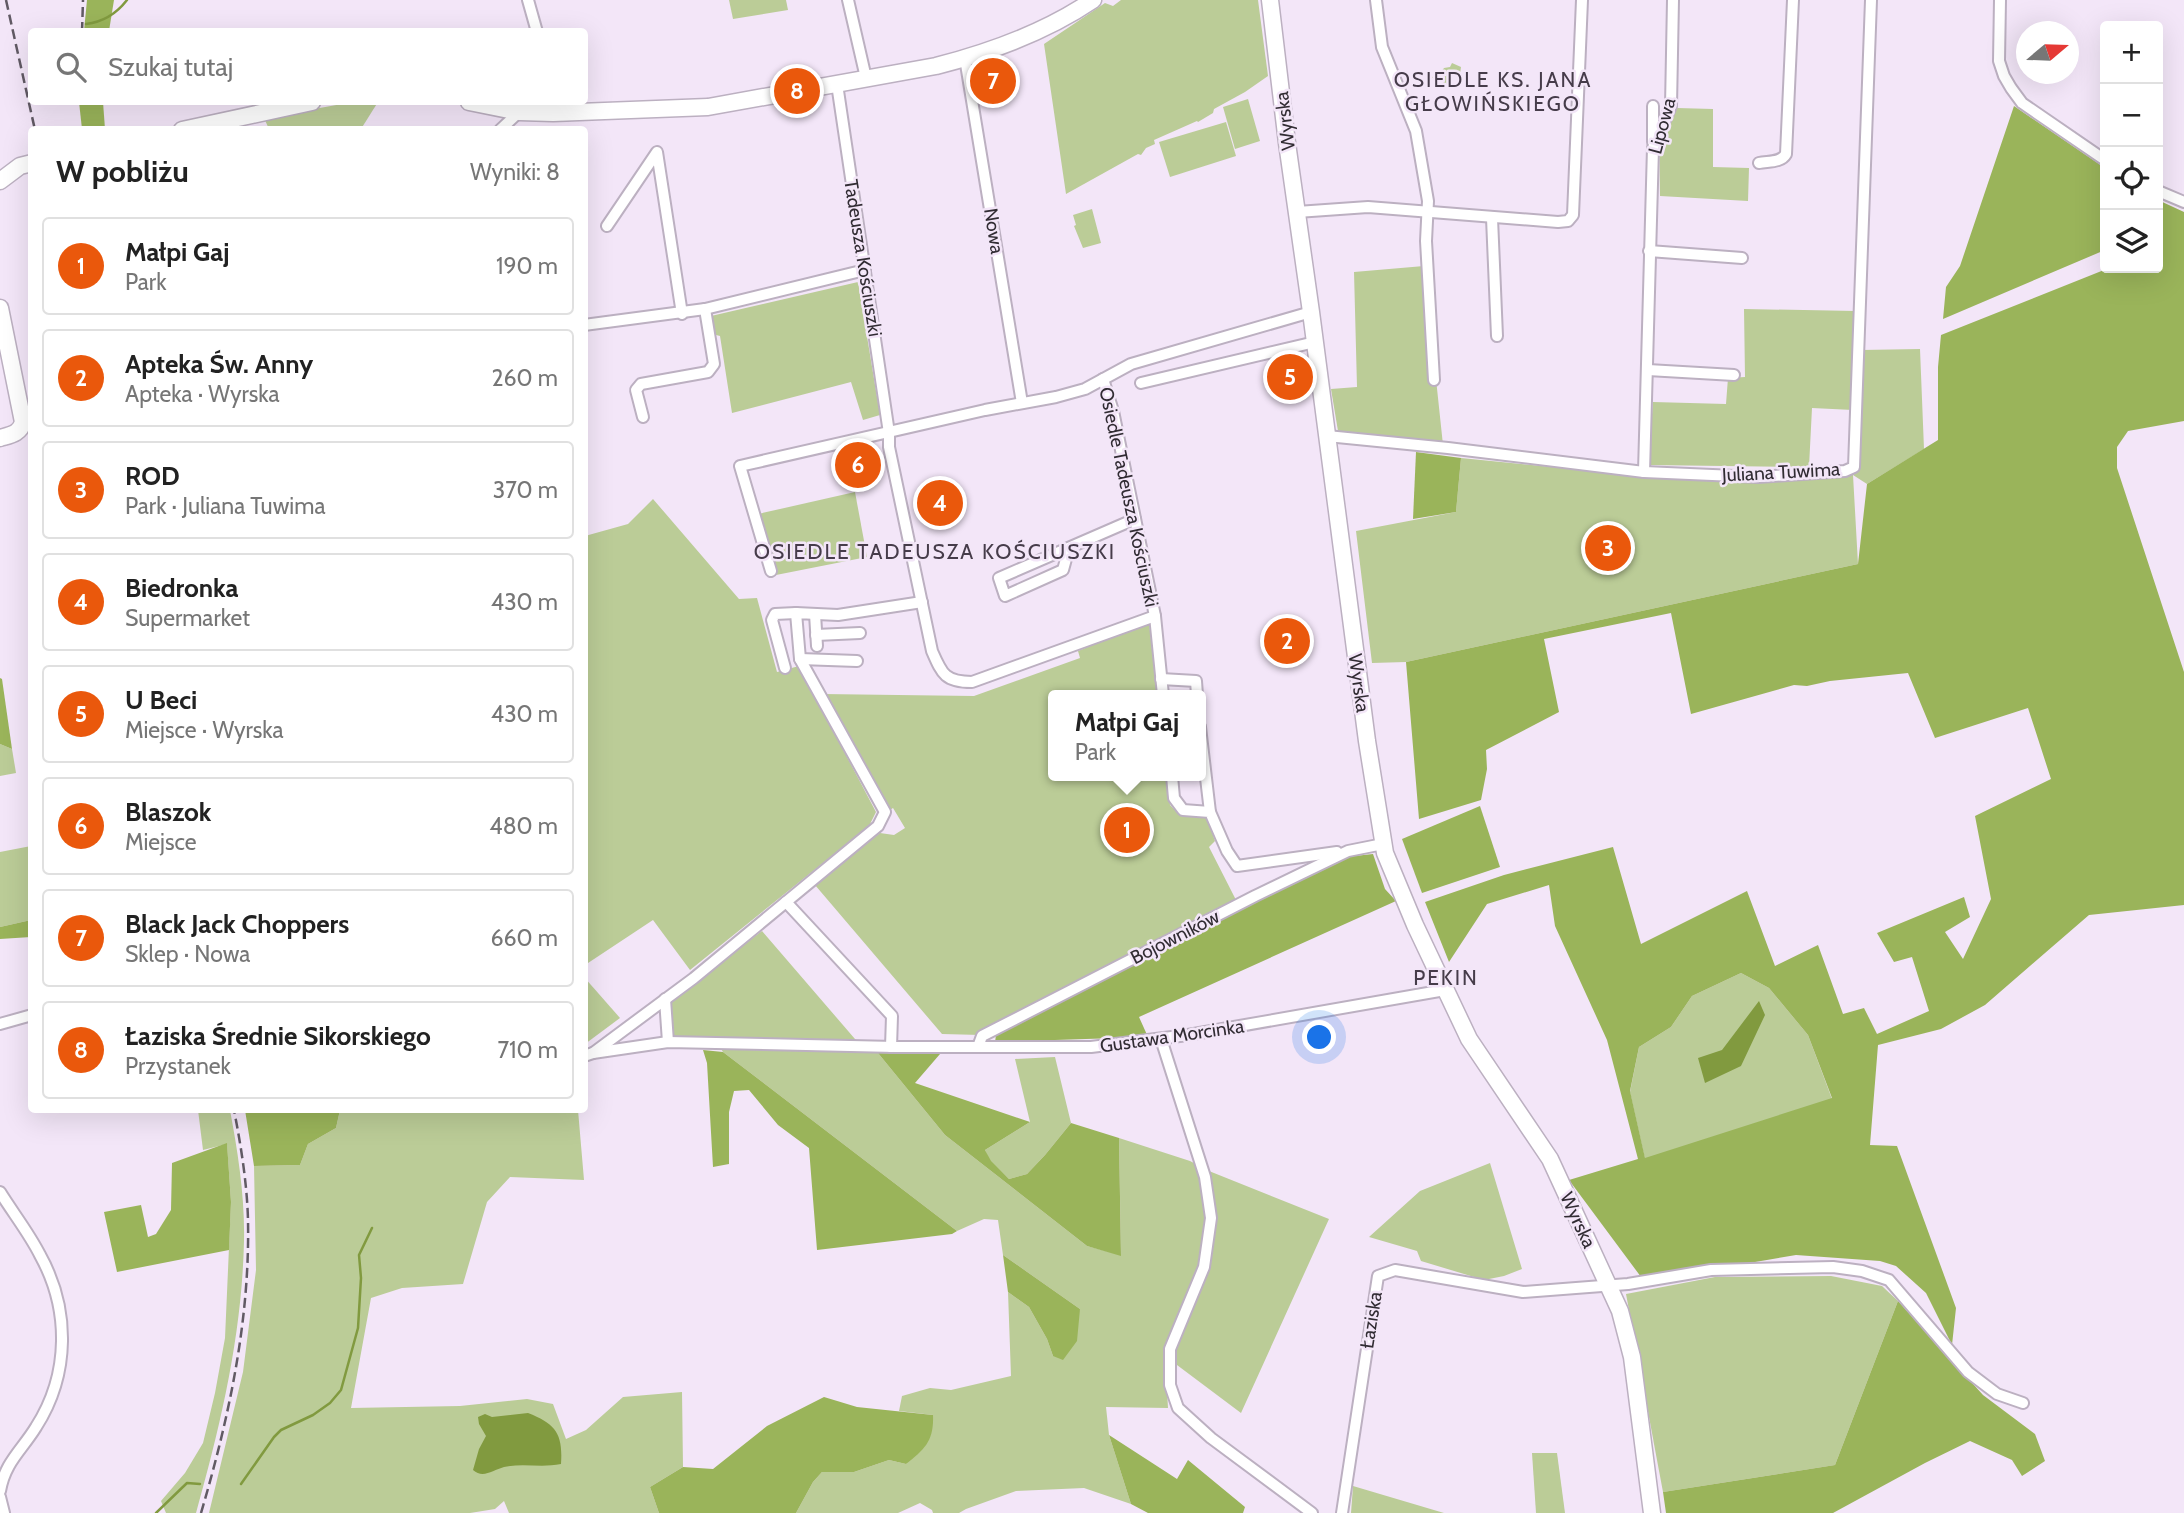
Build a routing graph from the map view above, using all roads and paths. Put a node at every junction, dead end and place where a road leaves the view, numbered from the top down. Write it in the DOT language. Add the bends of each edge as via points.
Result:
graph roads {
  1 [pos="528,0"];
  2 [pos="849,0"];
  3 [pos="1093,0"];
  4 [pos="1270,0"];
  5 [pos="1376,0"];
  6 [pos="1583,0"];
  7 [pos="1673,0"];
  8 [pos="1793,0"];
  9 [pos="1871,0"];
  10 [pos="2000,0"];
  11 [pos="536,28"];
  12 [pos="965,58"];
  13 [pos="866,78"];
  14 [pos="837,84"];
  15 [pos="298,105"];
  16 [pos="484,105"];
  17 [pos="1653,106"];
  18 [pos="553,107"];
  19 [pos="519,112"];
  20 [pos="201,126"];
  21 [pos="504,126"];
  22 [pos="1653,148"];
  23 [pos="2100,157"];
  24 [pos="1759,163"];
  25 [pos="28,164"];
  26 [pos="0,181"];
  27 [pos="2163,193"];
  28 [pos="2184,202"];
  29 [pos="1297,212"];
  30 [pos="1426,213"];
  31 [pos="1492,218"];
  32 [pos="607,226"];
  33 [pos="1649,251"];
  34 [pos="1742,258"];
  35 [pos="865,270"];
  36 [pos="0,309"];
  37 [pos="705,310"];
  38 [pos="1311,313"];
  39 [pos="682,314"];
  40 [pos="588,325"];
  41 [pos="1497,336"];
  42 [pos="1315,342"];
  43 [pos="1648,370"];
  44 [pos="1734,374"];
  45 [pos="1103,379"];
  46 [pos="1434,380"];
  47 [pos="1141,383"];
  48 [pos="1023,404"];
  49 [pos="643,417"];
  50 [pos="27,429"];
  51 [pos="890,433"];
  52 [pos="1326,436"];
  53 [pos="0,438"];
  54 [pos="1644,472"];
  55 [pos="1135,519"];
  56 [pos="1069,548"];
  57 [pos="771,571"];
  58 [pos="922,601"];
  59 [pos="796,613"];
  60 [pos="815,614"];
  61 [pos="1155,616"];
  62 [pos="860,633"];
  63 [pos="800,659"];
  64 [pos="857,661"];
  65 [pos="785,668"];
  66 [pos="1161,680"];
  67 [pos="1162,690"];
  68 [pos="1197,690"];
  69 [pos="1206,778"];
  70 [pos="1172,781"];
  71 [pos="1210,812"];
  72 [pos="1383,844"];
  73 [pos="1348,851"];
  74 [pos="786,902"];
  75 [pos="1445,990"];
  76 [pos="665,999"];
  77 [pos="28,1016"];
  78 [pos="0,1024"];
  79 [pos="1161,1039"];
  80 [pos="668,1042"];
  81 [pos="893,1047"];
  82 [pos="978,1047"];
  83 [pos="589,1054"];
  84 [pos="0,1192"];
  85 [pos="1609,1286"];
  86 [pos="2023,1403"];
  87 [pos="0,1491"];
  88 [pos="0,1497"];
  89 [pos="4,1513"];
  90 [pos="1312,1513"];
  91 [pos="1342,1513"];
  92 [pos="1652,1513"];
  1 -- 11 [label="street"];
  2 -- 13 [label="street"];
  3 -- 12 [label="street" via="1017,40"];
  4 -- 29 [label="street, Wyrska"];
  5 -- 30 [label="street" via="1382,47 1420,148"];
  6 -- 31 [label="street" via="1573,215 1558,222"];
  7 -- 22 [label="street, Lipowa" via="1671,106"];
  8 -- 24 [label="street" via="1786,154"];
  9 -- 54 [label="street, Juliana Tuwima" via="1854,467 1758,477"];
  10 -- 23 [label="street" via="1999,61 2011,88 2022,103"];
  12 -- 13 [label="street"];
  12 -- 48 [label="street, Nowa"];
  13 -- 14 [label="street"];
  14 -- 18 [label="street" via="708,107"];
  14 -- 35 [label="street, Tadeusza Kościuszki"];
  15 -- 20 [label="street"];
  16 -- 19 [label="street"];
  17 -- 22 [label="street"];
  18 -- 19 [label="street"];
  19 -- 21 [label="street"];
  22 -- 33 [label="street, Lipowa"];
  25 -- 26 [label="street"];
  27 -- 28 [label="street"];
  29 -- 30 [label="street" via="1368,207"];
  29 -- 38 [label="street, Wyrska"];
  30 -- 31 [label="street"];
  30 -- 46 [label="street"];
  31 -- 41 [label="street"];
  32 -- 39 [label="street" via="656,152"];
  33 -- 34 [label="street"];
  33 -- 43 [label="street, Lipowa"];
  35 -- 37 [label="street"];
  35 -- 51 [label="street, Tadeusza Kościuszki"];
  36 -- 50 [label="street"];
  37 -- 39 [label="street"];
  37 -- 49 [label="street" via="714,364 708,372 641,384 636,390"];
  38 -- 42 [label="street, Wyrska"];
  38 -- 45 [label="street" via="1131,364"];
  39 -- 40 [label="street"];
  42 -- 47 [label="street"];
  42 -- 52 [label="street, Wyrska"];
  43 -- 44 [label="street"];
  43 -- 54 [label="street, Lipowa"];
  45 -- 48 [label="street, Osiedle Tadeusza Kościuszki" via="1085,389"];
  45 -- 55 [label="street, Osiedle Tadeusza Kościuszki"];
  48 -- 51 [label="street, Osiedle Tadeusza Kościuszki"];
  50 -- 53 [label="street"];
  51 -- 57 [label="street, Osiedle Tadeusza Kościuszki" via="740,466"];
  51 -- 58 [label="street, Osiedle Tadeusza Kościuszki" via="889,447"];
  52 -- 54 [label="street, Juliana Tuwima"];
  52 -- 72 [label="street, Wyrska"];
  55 -- 56 [label="street"];
  55 -- 61 [label="street, Osiedle Tadeusza Kościuszki"];
  56 -- 56 [label="street" via="999,578 1005,596 1063,570"];
  58 -- 60 [label="street" via="838,615"];
  58 -- 61 [label="street, Osiedle Tadeusza Kościuszki" via="932,651 940,671 954,682 972,682"];
  59 -- 60 [label="street"];
  59 -- 63 [label="street"];
  59 -- 65 [label="street" via="775,614 772,620"];
  60 -- 62 [label="street" via="817,640"];
  61 -- 66 [label="street"];
  63 -- 64 [label="street"];
  63 -- 74 [label="street" via="885,812 878,826"];
  66 -- 67 [label="street"];
  66 -- 68 [label="street" via="1196,681"];
  69 -- 71 [label="street"];
  70 -- 71 [label="street" via="1174,798 1183,810"];
  71 -- 73 [label="street" via="1237,866"];
  72 -- 73 [label="street, Bojowników"];
  72 -- 75 [label="street, Wyrska"];
  73 -- 82 [label="street, Bojowników" via="982,1036"];
  74 -- 76 [label="street"];
  74 -- 81 [label="street" via="892,1016"];
  75 -- 79 [label="street, Gustawa Morcinka"];
  75 -- 85 [label="street, Wyrska" via="1479,1055 1550,1159"];
  76 -- 80 [label="street"];
  76 -- 83 [label="street"];
  77 -- 78 [label="street"];
  79 -- 82 [label="street, Gustawa Morcinka" via="1091,1048"];
  79 -- 90 [label="street" via="1205,1177 1211,1218 1204,1267 1170,1349 1170,1385 1178,1408 1210,1438"];
  80 -- 81 [label="street, Gustawa Morcinka"];
  80 -- 83 [label="street, Gustawa Morcinka"];
  81 -- 82 [label="street, Gustawa Morcinka"];
  84 -- 87 [label="street" via="41,1255 60,1304 63,1329 54,1391 37,1427 2,1476"];
  85 -- 86 [label="street" via="1711,1270 1833,1267 1862,1271 1889,1280 1968,1372 1997,1394"];
  85 -- 91 [label="street, Łaziska" via="1523,1292 1395,1270 1378,1276"];
  85 -- 92 [label="street, Wyrska" via="1632,1357"];
  88 -- 89 [label="street"];
}
